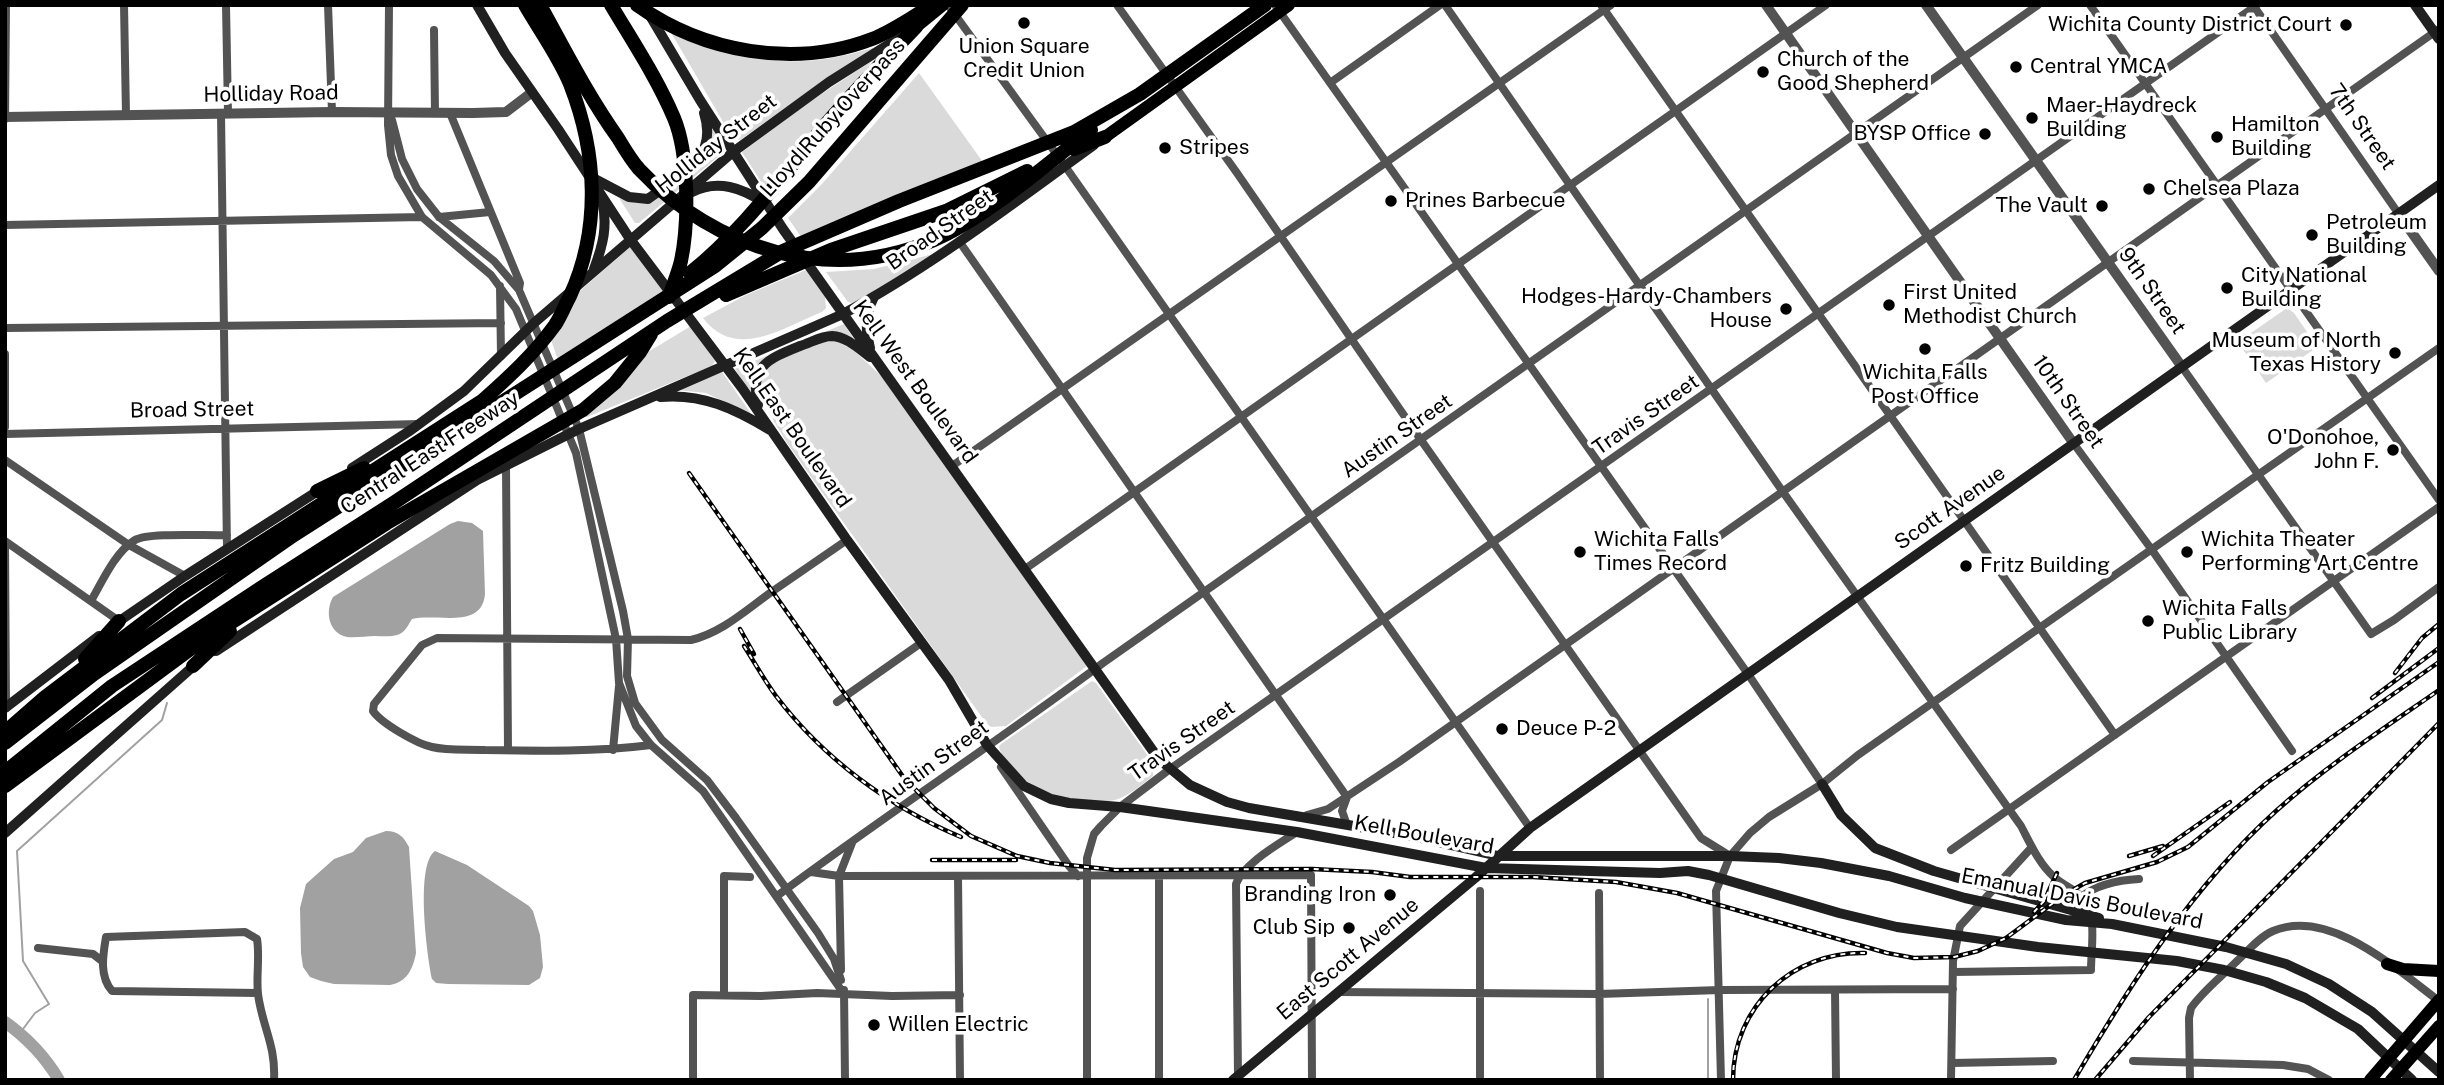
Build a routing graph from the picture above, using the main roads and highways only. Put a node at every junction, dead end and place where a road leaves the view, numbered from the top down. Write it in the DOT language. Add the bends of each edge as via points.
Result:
graph roads {
  1 [pos="477,5"];
  2 [pos="525,5"];
  3 [pos="540,5"];
  4 [pos="611,5"];
  5 [pos="637,5"];
  6 [pos="644,5"];
  7 [pos="933,5"];
  8 [pos="946,5"];
  9 [pos="962,5"];
  10 [pos="1265,5"];
  11 [pos="2415,5"];
  12 [pos="1281,7"];
  13 [pos="916,27"];
  14 [pos="2437,34"];
  15 [pos="1140,94"];
  16 [pos="700,100"];
  17 [pos="1105,137"];
  18 [pos="733,152"];
  19 [pos="1061,161"];
  20 [pos="588,176"];
  21 [pos="2439,185"];
  22 [pos="601,194"];
  23 [pos="677,198"];
  24 [pos="767,204"];
  25 [pos="762,228"];
  26 [pos="630,239"];
  27 [pos="593,271"];
  28 [pos="874,297"];
  29 [pos="640,314"];
  30 [pos="843,314"];
  31 [pos="530,327"];
  32 [pos="632,345"];
  33 [pos="872,354"];
  34 [pos="725,364"];
  35 [pos="880,366"];
  36 [pos="520,392"];
  37 [pos="650,398"];
  38 [pos="760,414"];
  39 [pos="773,432"];
  40 [pos="317,491"];
  41 [pos="395,502"];
  42 [pos="119,621"];
  43 [pos="193,666"];
  44 [pos="45,697"];
  45 [pos="6,708"];
  46 [pos="5,732"];
  47 [pos="5,743"];
  48 [pos="1170,769"];
  49 [pos="5,772"];
  50 [pos="1822,784"];
  51 [pos="5,786"];
  52 [pos="1120,807"];
  53 [pos="5,833"];
  54 [pos="1498,856"];
  55 [pos="1730,856"];
  56 [pos="1486,868"];
  57 [pos="1721,878"];
  58 [pos="2112,924"];
  59 [pos="2387,964"];
  60 [pos="2439,971"];
  61 [pos="2439,1001"];
  62 [pos="2439,1026"];
  63 [pos="2439,1072"];
  64 [pos="1236,1078"];
  65 [pos="2370,1080"];
  66 [pos="2391,1080"];
  67 [pos="2412,1080"];
  1 -- 20 [label="main road, Kell East Boulevard"];
  2 -- 44 [label="highway" via="569,81 587,132 593,190 590,236 577,280 557,322 525,362 482,401 181,594"];
  3 -- 15 [label="highway" via="601,114 638,168 688,212 721,232 794,257 830,261 867,257 934,240 966,223"];
  4 -- 51 [label="highway" via="653,74 675,121 683,158 687,221 681,262 665,312 640,352 615,383 583,410 387,523 193,647"];
  5 -- 7 [label="highway" via="675,29 731,49 791,54 873,39"];
  6 -- 16 [label="main road, Kell West Boulevard"];
  8 -- 13 [label="main road, Holliday Street"];
  9 -- 25 [label="highway, Lloyd Ruby Overpass" via="809,182"];
  10 -- 15 [label="highway"];
  11 -- 14 [label="main road"];
  12 -- 17 [label="main road"];
  13 -- 18 [label="main road, Holliday Street" via="829,82"];
  13 -- 29 [label="highway" via="820,131 744,223"];
  15 -- 32 [label="highway, Central East Freeway" via="1074,132 783,251"];
  16 -- 18 [label="main road, Kell West Boulevard"];
  16 -- 20 [label="main road" via="708,126 705,151 648,199 629,197"];
  17 -- 19 [label="highway"];
  18 -- 23 [label="main road, Holliday Street"];
  18 -- 24 [label="main road, Kell West Boulevard"];
  19 -- 28 [label="main road, Broad Street" via="959,241"];
  19 -- 32 [label="highway" via="946,211 831,250 730,293"];
  20 -- 22 [label="main road, Kell East Boulevard"];
  21 -- 54 [label="main road, Scott Avenue" via="1639,750"];
  22 -- 26 [label="main road, Kell East Boulevard"];
  22 -- 27 [label="main road" via="605,235"];
  23 -- 24 [label="main road" via="699,188 729,186"];
  23 -- 26 [label="main road, Holliday Street"];
  24 -- 30 [label="main road, Kell West Boulevard"];
  25 -- 29 [label="highway, Central East Freeway" via="715,266"];
  26 -- 27 [label="main road, Holliday Street"];
  26 -- 34 [label="main road, Kell East Boulevard"];
  27 -- 31 [label="main road, Holliday Street"];
  28 -- 30 [label="main road, Broad Street"];
  28 -- 33 [label="main road" via="866,334"];
  29 -- 36 [label="highway, Central East Freeway"];
  30 -- 33 [label="main road, Kell West Boulevard"];
  30 -- 34 [label="main road, Broad Street"];
  31 -- 40 [label="main road, Central East Freeway" via="464,391"];
  32 -- 41 [label="highway, Central East Freeway"];
  33 -- 35 [label="main road, Kell West Boulevard"];
  34 -- 37 [label="main road, Broad Street"];
  34 -- 38 [label="main road, Kell East Boulevard"];
  35 -- 38 [label="main road" via="848,341 833,336 769,358 756,381"];
  35 -- 48 [label="main road, Kell West Boulevard"];
  36 -- 40 [label="highway"];
  36 -- 47 [label="highway, Central East Freeway" via="294,536 94,674"];
  37 -- 39 [label="main road" via="675,396 715,402"];
  37 -- 43 [label="main road, Broad Street" via="477,480"];
  38 -- 39 [label="main road, Kell East Boulevard"];
  39 -- 52 [label="main road, Kell East Boulevard" via="948,680 987,745 1024,786 1069,803"];
  40 -- 42 [label="main road, Central East Freeway"];
  41 -- 43 [label="highway" via="286,583"];
  41 -- 49 [label="highway, Central East Freeway" via="112,686"];
  42 -- 44 [label="highway"];
  42 -- 45 [label="main road, Central East Freeway"];
  43 -- 53 [label="main road"];
  44 -- 46 [label="highway"];
  48 -- 54 [label="main road, Kell Boulevard" via="1190,785 1227,802"];
  50 -- 58 [label="main road" via="1841,815 1875,848 1906,862"];
  52 -- 56 [label="main road, Kell Boulevard" via="1297,832"];
  54 -- 55 [label="main road, Kell Boulevard"];
  54 -- 56 [label="main road, Scott Avenue"];
  55 -- 58 [label="main road, Emanual Davis Boulevard" via="1821,863 2066,920"];
  56 -- 57 [label="main road, Kell Boulevard" via="1688,871"];
  56 -- 64 [label="main road, East Scott Avenue"];
  57 -- 67 [label="main road, Emanual Davis Boulevard" via="1839,913 1940,934 2177,961 2266,982 2358,1029"];
  58 -- 63 [label="main road, Emanual Davis Boulevard" via="2286,964 2372,1012"];
  59 -- 60 [label="main road"];
  61 -- 65 [label="main road"];
  62 -- 66 [label="main road"];
}
